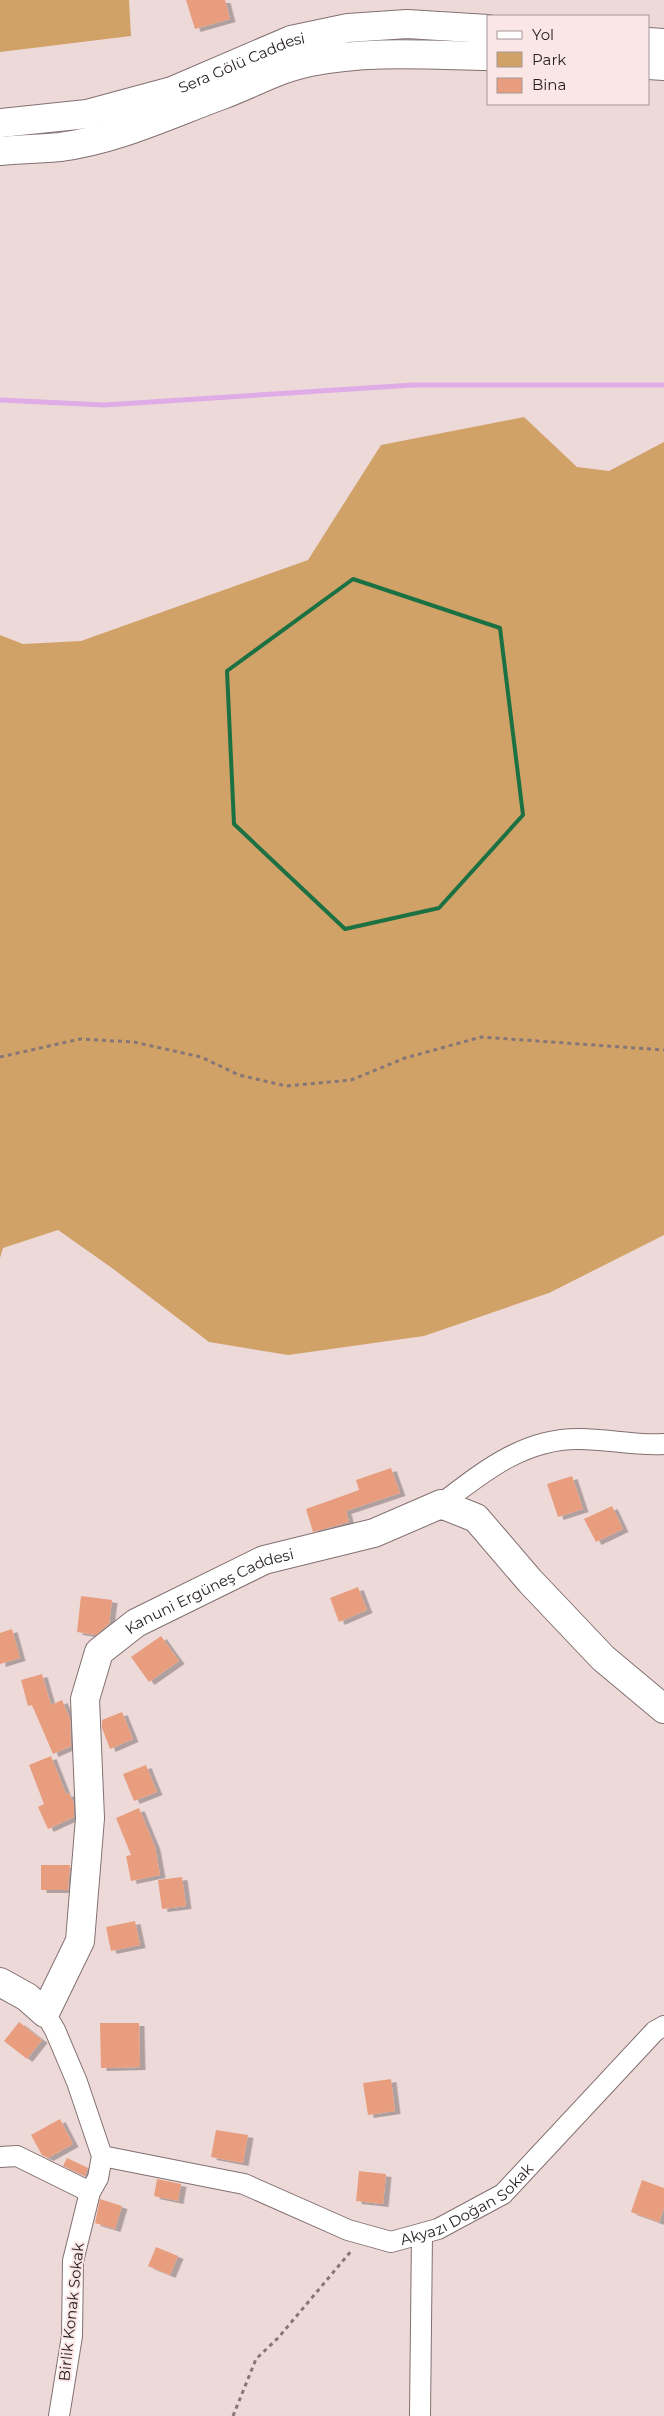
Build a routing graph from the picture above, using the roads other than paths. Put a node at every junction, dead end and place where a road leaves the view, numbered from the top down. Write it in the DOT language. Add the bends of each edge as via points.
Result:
graph roads {
  1 [pos="487,30"];
  2 [pos="649,42"];
  3 [pos="664,43"];
  4 [pos="487,56"];
  5 [pos="649,65"];
  6 [pos="664,66"];
  7 [pos="0,123"];
  8 [pos="0,150"];
  9 [pos="664,1444"];
  10 [pos="441,1504"];
  11 [pos="664,1708"];
  12 [pos="0,1982"];
  13 [pos="45,2014"];
  14 [pos="664,2026"];
  15 [pos="102,2156"];
  16 [pos="0,2157"];
  17 [pos="90,2192"];
  18 [pos="422,2234"];
  19 [pos="59,2416"];
  20 [pos="420,2416"];
  1 -- 7 [label="street, Sera Gölü Caddesi" via="408,24 348,28 291,40 172,92 87,114"];
  2 -- 3 [label="street"];
  4 -- 8 [label="street, Sera Gölü Caddesi" via="413,54 310,62 275,72 118,134 62,147"];
  5 -- 6 [label="street"];
  9 -- 10 [label="street" via="547,1440 495,1463"];
  10 -- 11 [label="street" via="476,1518 603,1658"];
  10 -- 13 [label="street, Kanuni Ergüneş Caddesi" via="374,1532 264,1560 136,1623 99,1652 85,1699 90,1818 80,1941"];
  12 -- 13 [label="street" via="26,1997"];
  13 -- 15 [label="street" via="77,2082"];
  14 -- 18 [label="street, Akyazı Doğan Sokak" via="655,2031 503,2194 438,2229"];
  15 -- 17 [label="street, Birlik Konak Sokak" via="98,2178"];
  15 -- 18 [label="street, Akyazı Doğan Sokak" via="244,2184 348,2230 391,2242"];
  16 -- 17 [label="street" via="17,2156"];
  17 -- 19 [label="street, Birlik Konak Sokak" via="73,2260 72,2336"];
  18 -- 20 [label="street"];
}
